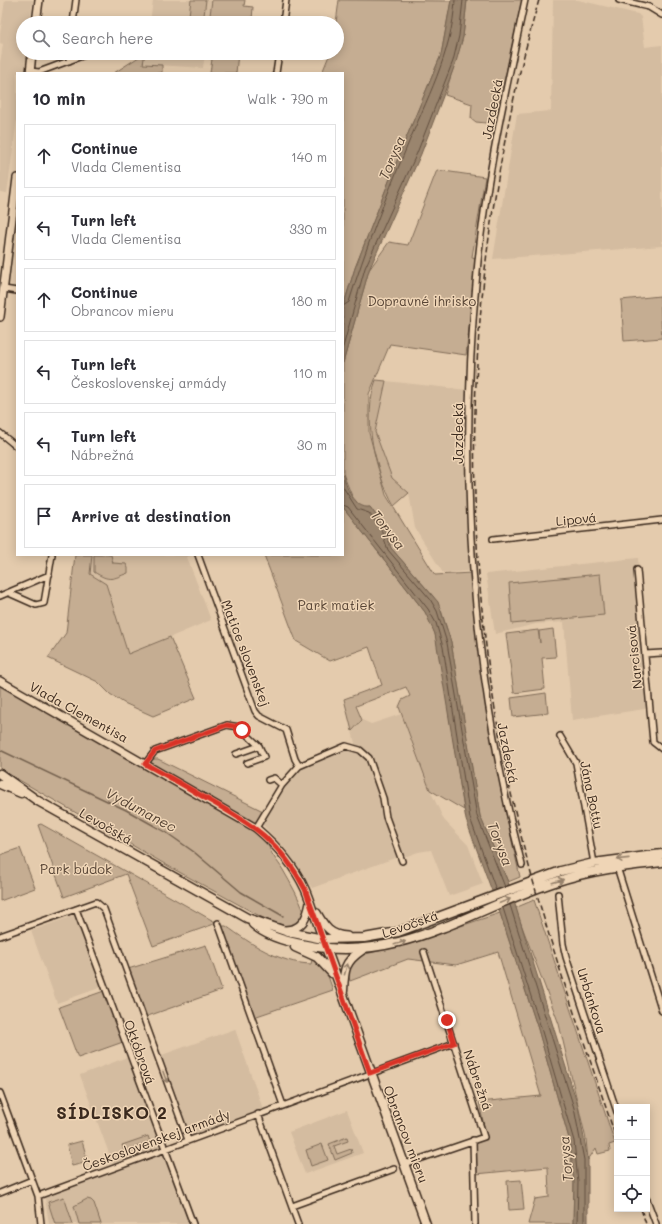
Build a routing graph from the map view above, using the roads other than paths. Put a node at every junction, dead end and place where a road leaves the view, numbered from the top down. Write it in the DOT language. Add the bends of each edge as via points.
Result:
graph roads {
  1 [pos="39,0"];
  2 [pos="76,0"];
  3 [pos="286,0"];
  4 [pos="525,0"];
  5 [pos="619,0"];
  6 [pos="662,14"];
  7 [pos="37,16"];
  8 [pos="74,16"];
  9 [pos="283,16"];
  10 [pos="31,60"];
  11 [pos="278,60"];
  12 [pos="69,61"];
  13 [pos="30,72"];
  14 [pos="276,72"];
  15 [pos="16,188"];
  16 [pos="4,289"];
  17 [pos="16,290"];
  18 [pos="0,317"];
  19 [pos="0,434"];
  20 [pos="16,446"];
  21 [pos="662,520"];
  22 [pos="493,539"];
  23 [pos="52,556"];
  24 [pos="198,556"];
  25 [pos="638,570"];
  26 [pos="49,575"];
  27 [pos="9,593"];
  28 [pos="0,596"];
  29 [pos="662,653"];
  30 [pos="645,654"];
  31 [pos="0,681"];
  32 [pos="560,736"];
  33 [pos="260,746"];
  34 [pos="662,749"];
  35 [pos="236,754"];
  36 [pos="247,763"];
  37 [pos="145,764"];
  38 [pos="299,766"];
  39 [pos="0,774"];
  40 [pos="268,780"];
  41 [pos="0,784"];
  42 [pos="282,785"];
  43 [pos="38,801"];
  44 [pos="256,828"];
  45 [pos="662,854"];
  46 [pos="402,861"];
  47 [pos="662,862"];
  48 [pos="594,863"];
  49 [pos="522,865"];
  50 [pos="617,867"];
  51 [pos="520,891"];
  52 [pos="558,894"];
  53 [pos="310,902"];
  54 [pos="76,908"];
  55 [pos="218,923"];
  56 [pos="274,932"];
  57 [pos="398,932"];
  58 [pos="0,936"];
  59 [pos="322,939"];
  60 [pos="326,949"];
  61 [pos="362,950"];
  62 [pos="424,952"];
  63 [pos="343,995"];
  64 [pos="661,1002"];
  65 [pos="662,1011"];
  66 [pos="454,1043"];
  67 [pos="370,1073"];
  68 [pos="0,1093"];
  69 [pos="614,1104"];
  70 [pos="283,1105"];
  71 [pos="258,1114"];
  72 [pos="188,1140"];
  73 [pos="474,1140"];
  74 [pos="165,1148"];
  75 [pos="405,1164"];
  76 [pos="394,1169"];
  77 [pos="32,1180"];
  78 [pos="0,1190"];
  79 [pos="7,1190"];
  80 [pos="0,1193"];
  81 [pos="38,1196"];
  82 [pos="292,1206"];
  83 [pos="650,1208"];
  84 [pos="41,1224"];
  85 [pos="193,1224"];
  86 [pos="298,1224"];
  87 [pos="426,1224"];
  88 [pos="475,1224"];
  89 [pos="656,1224"];
  1 -- 7 [label="street"];
  2 -- 8 [label="street"];
  3 -- 9 [label="street"];
  4 -- 49 [label="street, Jazdecká" via="484,212 477,273 468,408 471,547 477,621 497,759"];
  5 -- 6 [label="street" via="649,7"];
  10 -- 13 [label="street"];
  11 -- 14 [label="street"];
  12 -- 13 [label="street" via="39,72"];
  15 -- 16 [label="street"];
  16 -- 17 [label="street"];
  16 -- 18 [label="street"];
  19 -- 20 [label="street"];
  21 -- 22 [label="street, Lipová"];
  23 -- 26 [label="street"];
  24 -- 38 [label="street, Matice slovenskej" via="254,711 286,730"];
  25 -- 30 [label="street, Narcisová"];
  26 -- 27 [label="street"];
  26 -- 27 [label="street" via="44,603 40,605"];
  27 -- 28 [label="street"];
  29 -- 30 [label="street"];
  30 -- 34 [label="street, Narcisová" via="653,742"];
  31 -- 37 [label="street, Vlada Clementisa"];
  32 -- 48 [label="street, Jána Bottu" via="576,763"];
  33 -- 35 [label="street"];
  33 -- 36 [label="street" via="264,757"];
  33 -- 37 [label="street" via="239,727 227,725 155,751"];
  37 -- 44 [label="street, Vlada Clementisa"];
  38 -- 42 [label="street"];
  38 -- 46 [label="street" via="346,746 360,750 369,758"];
  39 -- 43 [label="main road, Levočská"];
  40 -- 42 [label="street" via="274,778"];
  41 -- 43 [label="main road, Levočská"];
  42 -- 44 [label="street"];
  43 -- 56 [label="main road, Levočská"];
  44 -- 53 [label="street, Vlada Clementisa" via="277,847 293,867"];
  45 -- 48 [label="main road, one-way"];
  47 -- 50 [label="main road"];
  48 -- 51 [label="main road" via="547,876"];
  51 -- 50 [label="main road, one-way"];
  50 -- 64 [label="street"];
  51 -- 57 [label="main road, Levočská" via="487,898"];
  61 -- 51 [label="main road, Levočská, one-way" via="411,940 490,907"];
  52 -- 69 [label="street, Urbánkova" via="562,944"];
  53 -- 56 [label="street" via="305,921 298,928"];
  53 -- 57 [label="street" via="323,924 334,934 349,936"];
  53 -- 59 [label="street, Vlada Clementisa"];
  54 -- 58 [label="street"];
  54 -- 72 [label="street, Októbrová, one-way" via="96,902 104,909"];
  54 -- 74 [label="street, Októbrová"];
  55 -- 70 [label="street"];
  56 -- 59 [label="main road, Levočská"];
  56 -- 60 [label="main road, Levočská" via="297,944"];
  56 -- 63 [label="main road" via="286,944 313,954 324,963"];
  57 -- 59 [label="main road, Levočská" via="364,938"];
  59 -- 60 [label="main road, Obrancov mieru"];
  60 -- 61 [label="main road, Levočská"];
  60 -- 63 [label="main road, Obrancov mieru"];
  63 -- 61 [label="main road, one-way" via="346,966 349,960"];
  62 -- 66 [label="street, Nábrežná"];
  63 -- 67 [label="main road, Obrancov mieru"];
  64 -- 65 [label="street"];
  66 -- 67 [label="street, Československej armády"];
  66 -- 73 [label="street, Nábrežná" via="483,1130 484,1137"];
  67 -- 70 [label="street, Československej armády"];
  67 -- 75 [label="main road, Obrancov mieru"];
  68 -- 77 [label="street"];
  70 -- 71 [label="street, Československej armády"];
  71 -- 72 [label="street, Československej armády"];
  71 -- 82 [label="street"];
  72 -- 74 [label="street, Československej armády"];
  73 -- 75 [label="street"];
  73 -- 88 [label="street"];
  74 -- 81 [label="street, Československej armády"];
  74 -- 85 [label="street, Októbrová"];
  75 -- 87 [label="main road, Obrancov mieru"];
  76 -- 82 [label="street"];
  77 -- 79 [label="street"];
  77 -- 81 [label="street"];
  78 -- 79 [label="street"];
  79 -- 80 [label="street"];
  81 -- 84 [label="street"];
  82 -- 86 [label="street"];
  83 -- 89 [label="street"];
}
